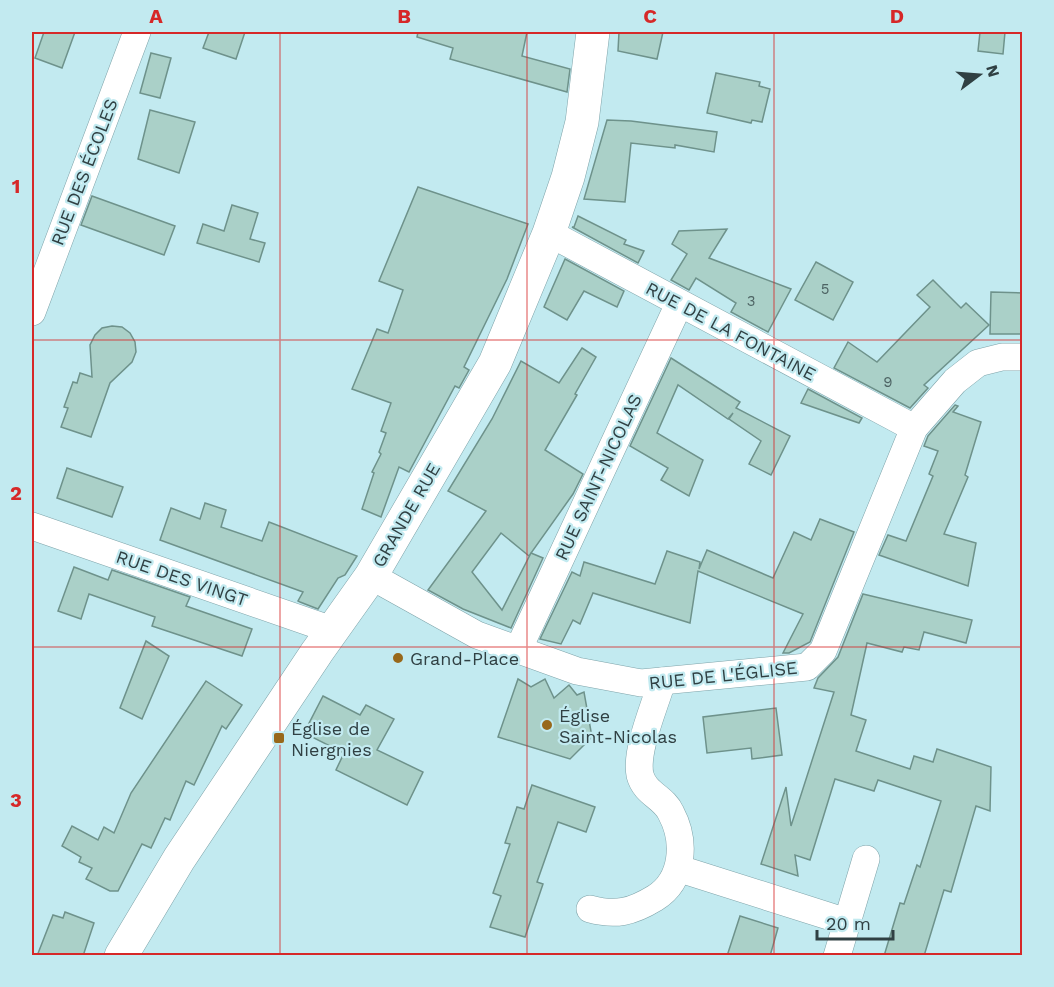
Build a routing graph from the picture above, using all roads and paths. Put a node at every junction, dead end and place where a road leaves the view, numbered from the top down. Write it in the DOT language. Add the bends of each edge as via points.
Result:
graph roads {
  1 [pos="137,32"];
  2 [pos="593,32"];
  3 [pos="549,233"];
  4 [pos="679,304"];
  5 [pos="32,312"];
  6 [pos="1023,357"];
  7 [pos="914,428"];
  8 [pos="32,526"];
  9 [pos="371,576"];
  10 [pos="332,630"];
  11 [pos="518,650"];
  12 [pos="662,681"];
  13 [pos="866,859"];
  14 [pos="680,869"];
  15 [pos="590,909"];
  16 [pos="847,922"];
  17 [pos="121,956"];
  18 [pos="837,956"];
  1 -- 5 [label="street, RUE DES ÉCOLES"];
  2 -- 3 [label="street, GRANDE RUE" via="582,122"];
  3 -- 4 [label="street, RUE DE LA FONTAINE"];
  3 -- 9 [label="street, GRANDE RUE" via="495,363"];
  4 -- 7 [label="street, RUE DE LA FONTAINE"];
  4 -- 11 [label="street, RUE SAINT-NICOLAS"];
  6 -- 7 [label="street, RUE DE L'ÉGLISE" via="978,363 955,381"];
  7 -- 12 [label="street, RUE DE L'ÉGLISE" via="823,651 807,667"];
  8 -- 10 [label="street, RUE DES VINGT"];
  9 -- 10 [label="street, GRANDE RUE"];
  9 -- 11 [label="street, RUE DE L'ÉGLISE" via="477,634"];
  10 -- 17 [label="street, GRANDE RUE" via="179,859"];
  11 -- 12 [label="street, RUE DE L'ÉGLISE" via="577,671 641,683"];
  12 -- 14 [label="street" via="639,757 640,775 647,791 671,811 680,837"];
  13 -- 16 [label="street"];
  14 -- 15 [label="street" via="661,894 635,910 610,915"];
  14 -- 16 [label="street"];
  16 -- 18 [label="street"];
}
